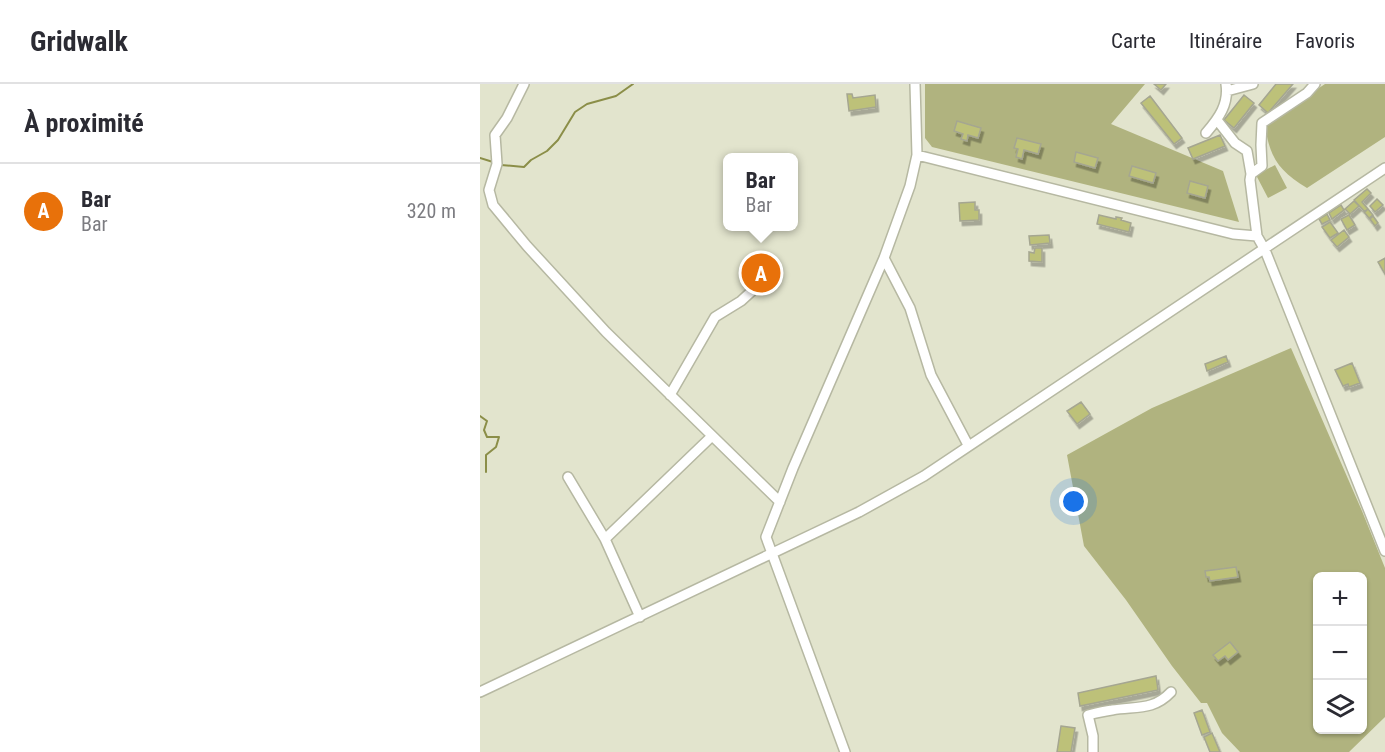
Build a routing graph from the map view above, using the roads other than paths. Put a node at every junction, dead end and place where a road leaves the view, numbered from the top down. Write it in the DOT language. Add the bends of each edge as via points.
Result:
graph roads {
  1 [pos="524,84"];
  2 [pos="915,84"];
  3 [pos="1253,84"];
  4 [pos="1315,84"];
  5 [pos="1227,88"];
  6 [pos="1217,120"];
  7 [pos="1206,133"];
  8 [pos="917,155"];
  9 [pos="1384,170"];
  10 [pos="1251,174"];
  11 [pos="1257,236"];
  12 [pos="1265,250"];
  13 [pos="884,258"];
  14 [pos="753,290"];
  15 [pos="670,395"];
  16 [pos="712,436"];
  17 [pos="968,445"];
  18 [pos="568,477"];
  19 [pos="780,502"];
  20 [pos="605,539"];
  21 [pos="1385,551"];
  22 [pos="771,553"];
  23 [pos="640,617"];
  24 [pos="480,692"];
  25 [pos="1172,692"];
  26 [pos="845,752"];
  27 [pos="1093,752"];
  1 -- 15 [label="street" via="495,135 497,164 489,190 494,205 606,332"];
  2 -- 8 [label="street"];
  3 -- 5 [label="street"];
  4 -- 10 [label="street" via="1262,123 1262,166"];
  5 -- 6 [label="street"];
  6 -- 7 [label="street"];
  6 -- 10 [label="street" via="1235,143 1247,151"];
  8 -- 11 [label="street" via="1233,234"];
  8 -- 13 [label="street"];
  9 -- 12 [label="street"];
  10 -- 11 [label="street"];
  11 -- 12 [label="street"];
  12 -- 17 [label="street"];
  12 -- 21 [label="street"];
  13 -- 17 [label="street" via="910,308 931,375"];
  13 -- 19 [label="street"];
  14 -- 15 [label="street" via="715,317"];
  15 -- 16 [label="street"];
  16 -- 19 [label="street"];
  16 -- 20 [label="street"];
  17 -- 22 [label="street" via="887,497"];
  18 -- 20 [label="street"];
  19 -- 22 [label="street" via="766,537"];
  20 -- 23 [label="street"];
  22 -- 23 [label="street"];
  22 -- 26 [label="street"];
  23 -- 24 [label="street"];
  25 -- 27 [label="street" via="1147,707 1088,715"];
}
